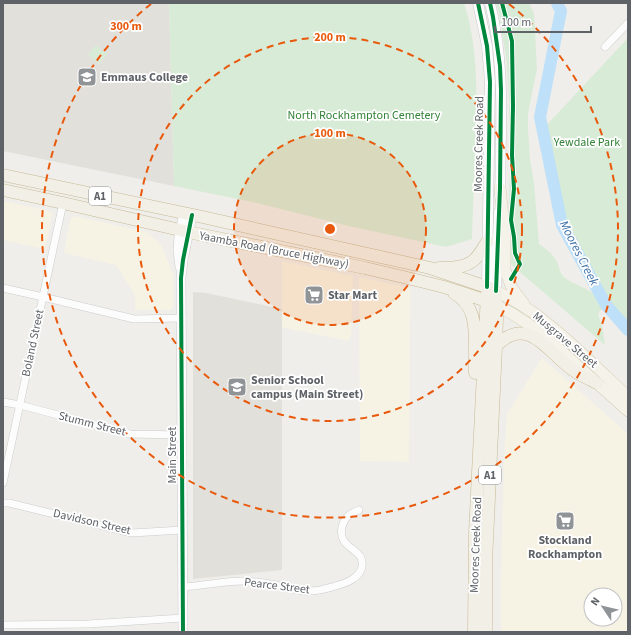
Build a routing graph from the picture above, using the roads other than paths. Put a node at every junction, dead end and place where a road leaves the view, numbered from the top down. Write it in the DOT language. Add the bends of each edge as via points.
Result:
graph roads {
  1 [pos="478,3"];
  2 [pos="490,3"];
  3 [pos="628,23"];
  4 [pos="605,48"];
  5 [pos="3,175"];
  6 [pos="500,188"];
  7 [pos="3,190"];
  8 [pos="63,203"];
  9 [pos="188,214"];
  10 [pos="185,231"];
  11 [pos="487,242"];
  12 [pos="430,268"];
  13 [pos="444,287"];
  14 [pos="3,288"];
  15 [pos="491,289"];
  16 [pos="43,297"];
  17 [pos="492,304"];
  18 [pos="530,311"];
  19 [pos="182,318"];
  20 [pos="496,346"];
  21 [pos="597,383"];
  22 [pos="628,397"];
  23 [pos="3,402"];
  24 [pos="20,405"];
  25 [pos="628,411"];
  26 [pos="182,435"];
  27 [pos="3,483"];
  28 [pos="3,503"];
  29 [pos="359,510"];
  30 [pos="476,514"];
  31 [pos="182,530"];
  32 [pos="182,588"];
  33 [pos="183,618"];
  34 [pos="88,624"];
  35 [pos="3,625"];
  36 [pos="88,632"];
  37 [pos="183,632"];
  38 [pos="474,632"];
  39 [pos="486,632"];
  1 -- 11 [label="main road, Moores Creek Road" via="487,46 490,82"];
  2 -- 6 [label="main road, Moores Creek Road" via="501,84"];
  3 -- 4 [label="street"];
  5 -- 9 [label="highway, Yaamba Road (Bruce Highway) / A1"];
  6 -- 15 [label="main road, Moores Creek Road"];
  6 -- 18 [label="main road" via="505,236 505,270 512,288"];
  7 -- 8 [label="highway, Yaamba Road (Bruce Highway) / A1"];
  8 -- 10 [label="highway, Yaamba Road (Bruce Highway) / A1"];
  8 -- 16 [label="street, Boland Street"];
  9 -- 10 [label="street, Main Street"];
  9 -- 12 [label="highway, Yaamba Road (Bruce Highway) / A1"];
  10 -- 13 [label="highway, Yaamba Road (Bruce Highway) / A1"];
  10 -- 19 [label="street, Main Street" via="181,278"];
  11 -- 12 [label="highway" via="469,264 450,268"];
  11 -- 15 [label="main road, Moores Creek Road"];
  12 -- 15 [label="highway, Yaamba Road (Bruce Highway) / A1"];
  13 -- 17 [label="highway, Yaamba Road (Bruce Highway) / A1"];
  13 -- 30 [label="highway, A1" via="464,302 474,319"];
  14 -- 16 [label="street"];
  15 -- 17 [label="highway, Moores Creek Road / A1"];
  15 -- 18 [label="main road, Musgrave Street"];
  16 -- 19 [label="street" via="134,319"];
  16 -- 24 [label="street, Boland Street"];
  17 -- 20 [label="highway, Moores Creek Road / A1"];
  17 -- 21 [label="main road, Musgrave Street" via="539,332"];
  17 -- 30 [label="highway, Moores Creek Road / A1"];
  18 -- 22 [label="main road, Musgrave Street" via="562,336"];
  19 -- 26 [label="street, Main Street"];
  20 -- 21 [label="highway" via="505,337 528,335 538,340 572,370"];
  20 -- 39 [label="highway, Moores Creek Road / A1" via="486,562"];
  21 -- 25 [label="main road, Musgrave Street"];
  23 -- 24 [label="street, Stumm Street"];
  24 -- 26 [label="street, Stumm Street" via="130,434"];
  24 -- 27 [label="street, Boland Street"];
  26 -- 31 [label="street, Main Street"];
  28 -- 31 [label="street, Davidson Street" via="132,532"];
  29 -- 32 [label="street, Pearce Street" via="349,514 341,529 344,541 361,556 362,562 360,572 346,582 310,591 246,581"];
  30 -- 38 [label="highway, Moores Creek Road / A1"];
  31 -- 32 [label="street, Main Street"];
  32 -- 33 [label="street, Main Street"];
  33 -- 34 [label="street"];
  33 -- 37 [label="street, Main Street"];
  34 -- 35 [label="street"];
  34 -- 36 [label="street"];
}
